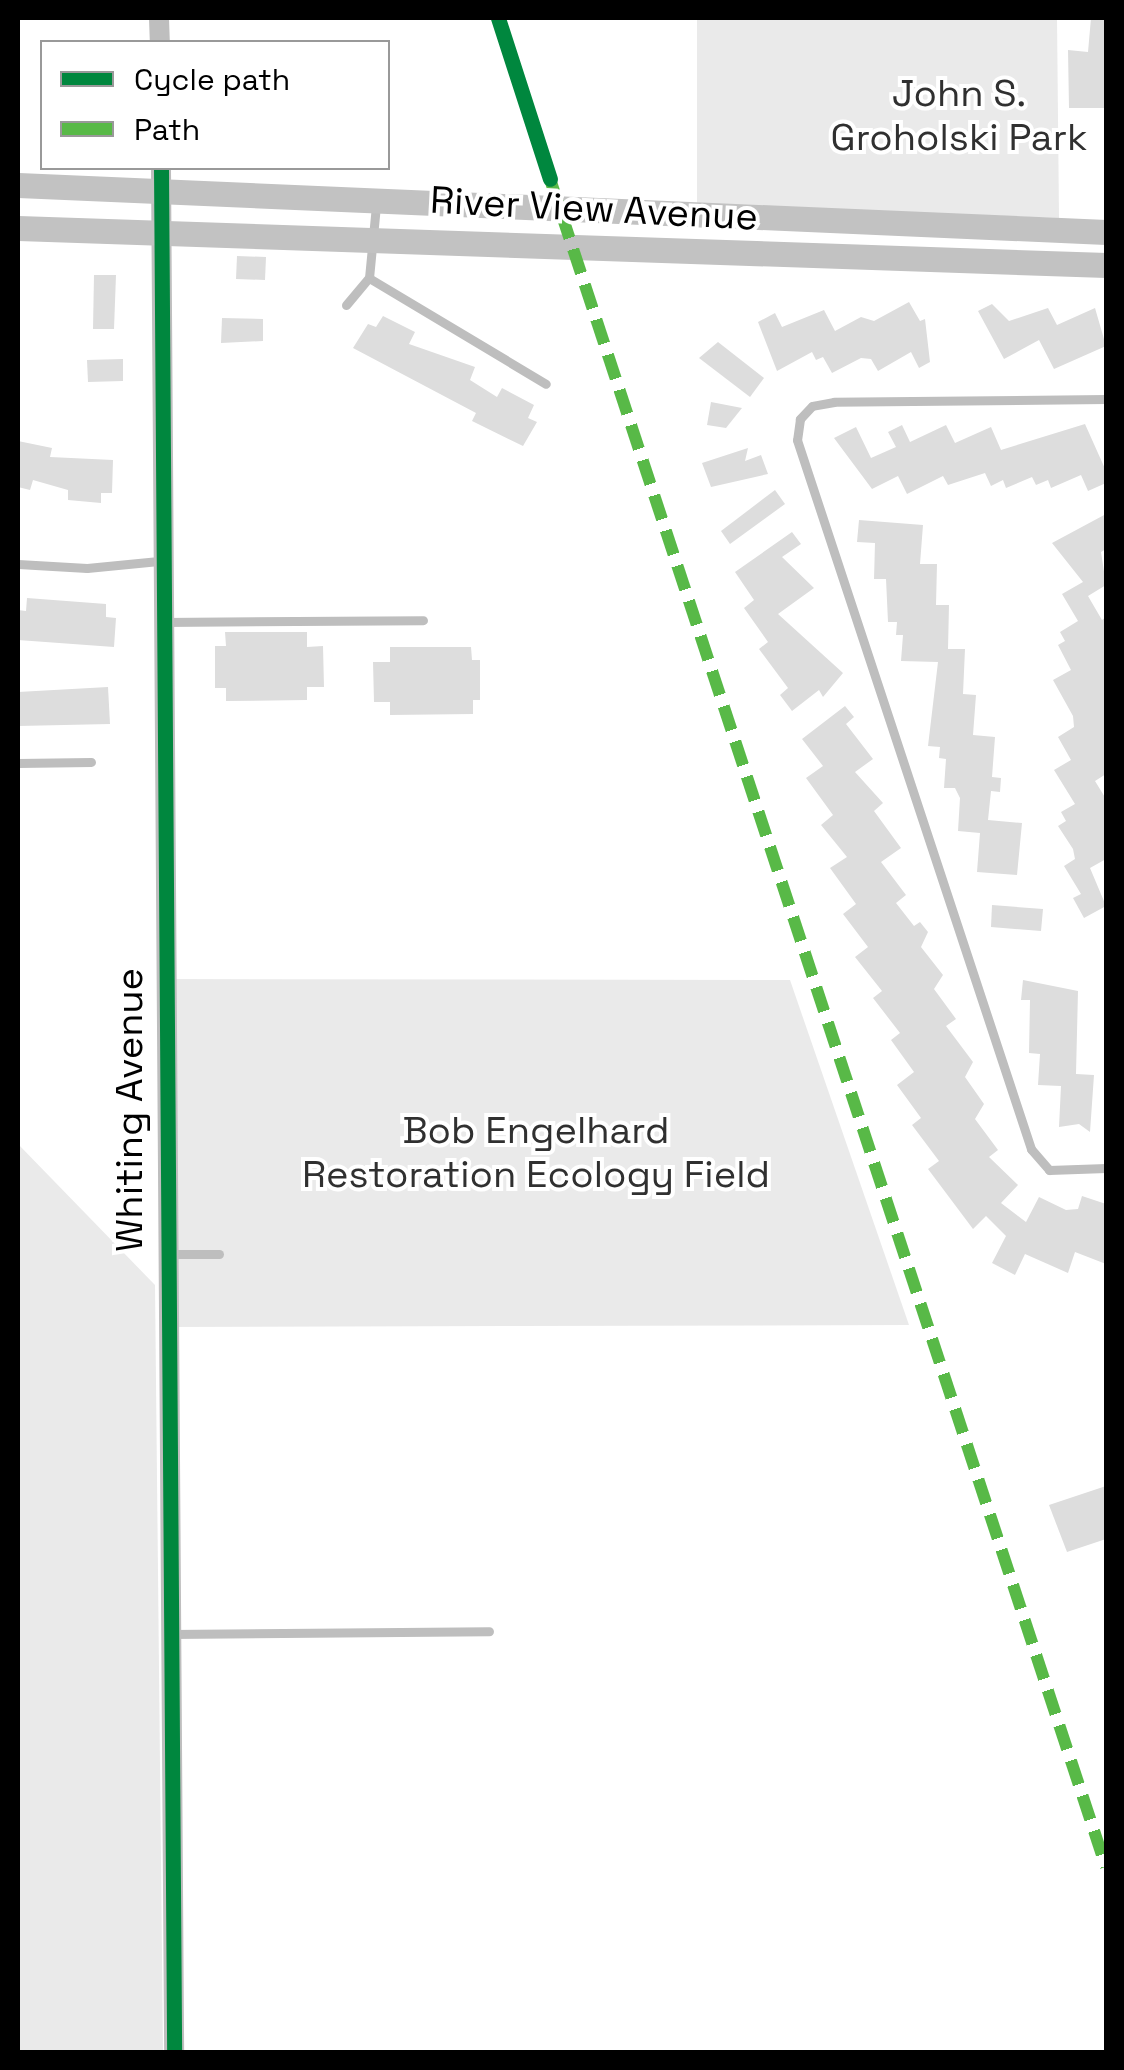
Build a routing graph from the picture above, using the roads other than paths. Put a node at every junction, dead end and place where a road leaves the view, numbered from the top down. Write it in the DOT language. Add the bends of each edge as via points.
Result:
graph roads {
  1 [pos="161,177"];
  2 [pos="18,185"];
  3 [pos="376,203"];
  4 [pos="18,228"];
  5 [pos="162,228"];
  6 [pos="1106,232"];
  7 [pos="375,236"];
  8 [pos="1106,265"];
  9 [pos="369,278"];
  10 [pos="346,304"];
  11 [pos="546,384"];
  12 [pos="1106,398"];
  13 [pos="159,560"];
  14 [pos="18,564"];
  15 [pos="423,620"];
  16 [pos="160,622"];
  17 [pos="91,762"];
  18 [pos="18,763"];
  19 [pos="1106,1168"];
  20 [pos="164,1254"];
  21 [pos="219,1254"];
  22 [pos="489,1631"];
  23 [pos="168,1634"];
  24 [pos="174,2052"];
  1 -- 2 [label="main road, River View Avenue"];
  1 -- 3 [label="main road, River View Avenue"];
  1 -- 5 [label="street, Whiting Avenue"];
  3 -- 6 [label="main road, River View Avenue"];
  3 -- 7 [label="lane"];
  4 -- 5 [label="main road, River View Avenue"];
  5 -- 7 [label="main road, River View Avenue"];
  5 -- 13 [label="street, Whiting Avenue"];
  7 -- 8 [label="main road, River View Avenue" via="939,264"];
  7 -- 9 [label="lane"];
  9 -- 10 [label="lane"];
  9 -- 11 [label="lane"];
  12 -- 19 [label="lane" via="834,402 812,406 800,419 797,440 1030,1149 1049,1170"];
  13 -- 14 [label="lane" via="87,568"];
  13 -- 16 [label="street, Whiting Avenue"];
  15 -- 16 [label="lane"];
  16 -- 20 [label="street, Whiting Avenue"];
  17 -- 18 [label="lane"];
  20 -- 21 [label="lane"];
  20 -- 23 [label="street, Whiting Avenue"];
  22 -- 23 [label="lane"];
  23 -- 24 [label="street, Whiting Avenue"];
}
